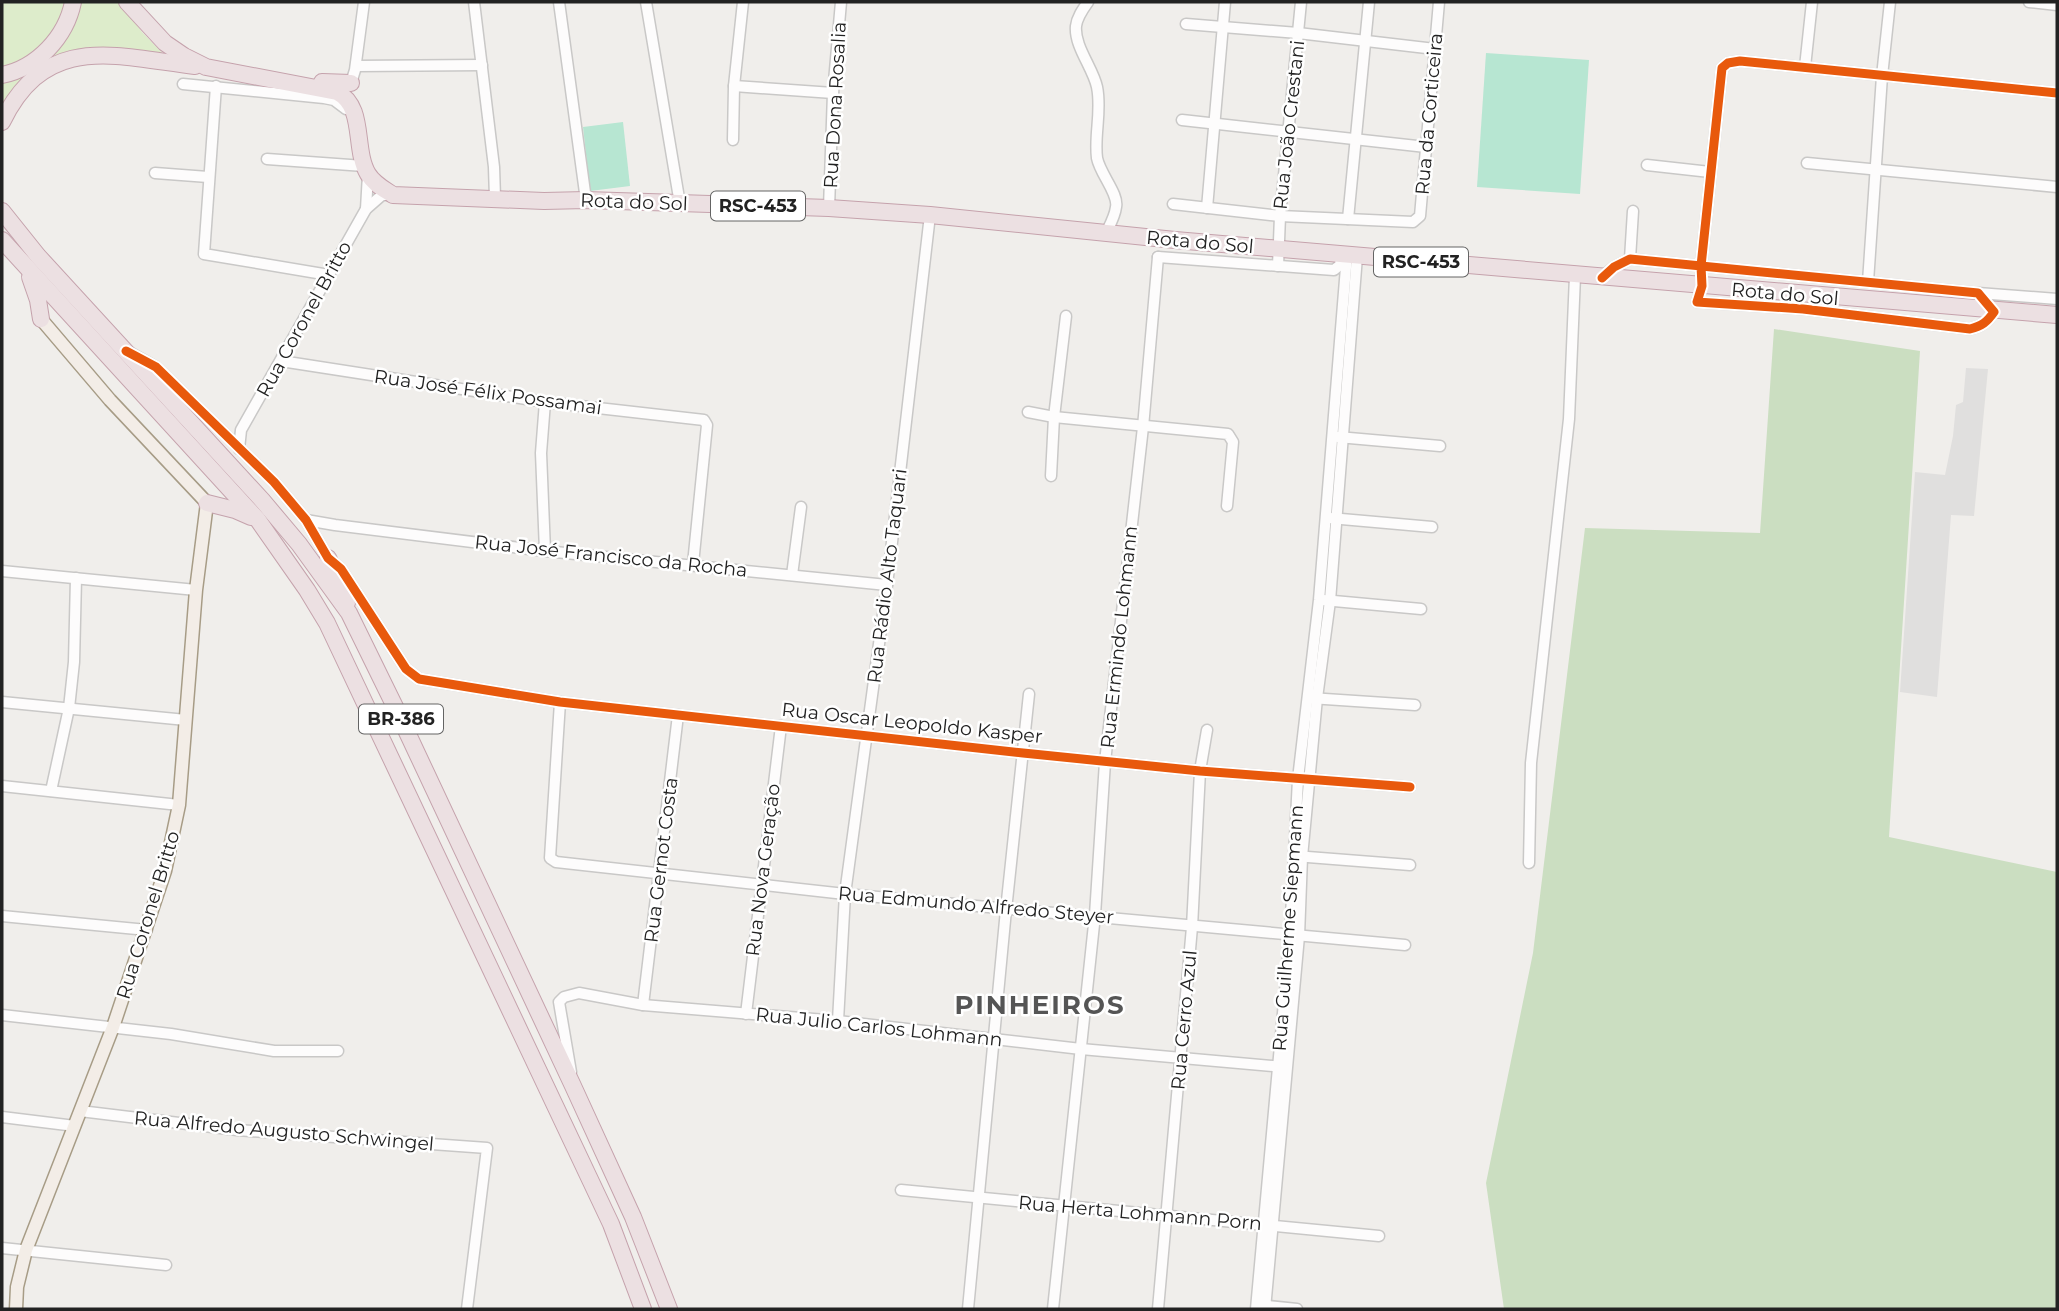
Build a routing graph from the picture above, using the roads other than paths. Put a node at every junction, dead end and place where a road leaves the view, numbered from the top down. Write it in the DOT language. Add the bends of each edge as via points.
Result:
graph roads {
  1 [pos="73,2"];
  2 [pos="127,2"];
  3 [pos="364,2"];
  4 [pos="474,2"];
  5 [pos="559,2"];
  6 [pos="646,2"];
  7 [pos="743,2"];
  8 [pos="841,2"];
  9 [pos="1088,2"];
  10 [pos="1225,2"];
  11 [pos="1301,2"];
  12 [pos="1369,2"];
  13 [pos="1440,2"];
  14 [pos="1812,2"];
  15 [pos="1890,2"];
  16 [pos="2029,2"];
  17 [pos="2057,5"];
  18 [pos="1186,24"];
  19 [pos="1222,27"];
  20 [pos="1298,33"];
  21 [pos="1366,41"];
  22 [pos="1436,49"];
  23 [pos="482,65"];
  24 [pos="356,66"];
  25 [pos="206,67"];
  26 [pos="1805,67"];
  27 [pos="2,75"];
  28 [pos="264,76"];
  29 [pos="1882,76"];
  30 [pos="351,83"];
  31 [pos="183,84"];
  32 [pos="300,85"];
  33 [pos="216,86"];
  34 [pos="734,86"];
  35 [pos="833,93"];
  36 [pos="2057,93"];
  37 [pos="349,100"];
  38 [pos="355,119"];
  39 [pos="1182,120"];
  40 [pos="2,121"];
  41 [pos="1215,126"];
  42 [pos="1287,133"];
  43 [pos="733,140"];
  44 [pos="1357,140"];
  45 [pos="1426,146"];
  46 [pos="267,159"];
  47 [pos="1807,163"];
  48 [pos="1647,165"];
  49 [pos="365,166"];
  50 [pos="1875,169"];
  51 [pos="1710,172"];
  52 [pos="155,173"];
  53 [pos="208,177"];
  54 [pos="2057,187"];
  55 [pos="393,195"];
  56 [pos="495,198"];
  57 [pos="586,200"];
  58 [pos="680,204"];
  59 [pos="1173,204"];
  60 [pos="829,208"];
  61 [pos="1207,208"];
  62 [pos="366,209"];
  63 [pos="2,210"];
  64 [pos="1633,211"];
  65 [pos="930,215"];
  66 [pos="1280,216"];
  67 [pos="1348,219"];
  68 [pos="1106,233"];
  69 [pos="1145,237"];
  70 [pos="2,240"];
  71 [pos="1279,249"];
  72 [pos="1158,257"];
  73 [pos="1630,259"];
  74 [pos="1347,262"];
  75 [pos="1278,266"];
  76 [pos="1701,266"];
  77 [pos="26,268"];
  78 [pos="329,275"];
  79 [pos="1575,276"];
  80 [pos="1602,278"];
  81 [pos="1868,282"];
  82 [pos="1702,286"];
  83 [pos="1978,293"];
  84 [pos="2057,299"];
  85 [pos="1994,312"];
  86 [pos="2057,315"];
  87 [pos="1066,316"];
  88 [pos="41,319"];
  89 [pos="126,351"];
  90 [pos="281,361"];
  91 [pos="545,402"];
  92 [pos="1028,412"];
  93 [pos="1055,417"];
  94 [pos="1143,427"];
  95 [pos="241,429"];
  96 [pos="1337,437"];
  97 [pos="228,438"];
  98 [pos="1440,446"];
  99 [pos="239,449"];
  100 [pos="1051,476"];
  101 [pos="207,503"];
  102 [pos="1227,506"];
  103 [pos="801,507"];
  104 [pos="1330,518"];
  105 [pos="258,520"];
  106 [pos="306,520"];
  107 [pos="335,525"];
  108 [pos="1432,527"];
  109 [pos="324,551"];
  110 [pos="545,551"];
  111 [pos="693,564"];
  112 [pos="2,571"];
  113 [pos="792,575"];
  114 [pos="76,578"];
  115 [pos="887,585"];
  116 [pos="196,590"];
  117 [pos="1324,601"];
  118 [pos="1421,609"];
  119 [pos="349,612"];
  120 [pos="1311,650"];
  121 [pos="1324,651"];
  122 [pos="1029,694"];
  123 [pos="1311,698"];
  124 [pos="2,702"];
  125 [pos="560,702"];
  126 [pos="1415,705"];
  127 [pos="69,708"];
  128 [pos="678,715"];
  129 [pos="186,720"];
  130 [pos="781,726"];
  131 [pos="1207,730"];
  132 [pos="867,736"];
  133 [pos="1023,753"];
  134 [pos="1105,762"];
  135 [pos="1200,771"];
  136 [pos="1303,779"];
  137 [pos="2,786"];
  138 [pos="1410,787"];
  139 [pos="51,791"];
  140 [pos="179,805"];
  141 [pos="1297,856"];
  142 [pos="1529,863"];
  143 [pos="1410,865"];
  144 [pos="660,872"];
  145 [pos="761,883"];
  146 [pos="845,894"];
  147 [pos="1006,910"];
  148 [pos="1095,915"];
  149 [pos="2,916"];
  150 [pos="1192,927"];
  151 [pos="147,930"];
  152 [pos="1295,936"];
  153 [pos="1405,945"];
  154 [pos="643,1005"];
  155 [pos="746,1014"];
  156 [pos="2,1015"];
  157 [pos="838,1021"];
  158 [pos="113,1027"];
  159 [pos="995,1038"];
  160 [pos="1081,1049"];
  161 [pos="338,1051"];
  162 [pos="1180,1058"];
  163 [pos="1283,1067"];
  164 [pos="573,1086"];
  165 [pos="80,1111"];
  166 [pos="2,1117"];
  167 [pos="75,1126"];
  168 [pos="901,1190"];
  169 [pos="980,1198"];
  170 [pos="1064,1207"];
  171 [pos="1167,1217"];
  172 [pos="1268,1224"];
  173 [pos="1379,1236"];
  174 [pos="2,1248"];
  175 [pos="26,1250"];
  176 [pos="166,1265"];
  177 [pos="1261,1307"];
  178 [pos="16,1309"];
  179 [pos="467,1309"];
  180 [pos="643,1309"];
  181 [pos="669,1309"];
  182 [pos="968,1309"];
  183 [pos="1054,1309"];
  184 [pos="1158,1309"];
  185 [pos="1297,1309"];
  1 -- 27 [label="highway" via="69,19 49,50"];
  2 -- 25 [label="highway" via="165,43"];
  3 -- 24 [label="street"];
  4 -- 23 [label="street"];
  5 -- 57 [label="street"];
  6 -- 58 [label="street"];
  7 -- 34 [label="street"];
  8 -- 35 [label="street, Rua Dona Rosalia"];
  9 -- 68 [label="street" via="1076,27 1097,87 1099,164 1117,205"];
  10 -- 19 [label="street"];
  11 -- 20 [label="street, Rua João Crestani"];
  12 -- 21 [label="street"];
  13 -- 22 [label="street, Rua da Corticeira"];
  14 -- 26 [label="street"];
  15 -- 29 [label="street"];
  16 -- 17 [label="street"];
  18 -- 19 [label="street"];
  19 -- 20 [label="street"];
  19 -- 41 [label="street"];
  20 -- 21 [label="street"];
  20 -- 42 [label="street, Rua João Crestani"];
  21 -- 22 [label="street"];
  21 -- 44 [label="street"];
  22 -- 45 [label="street, Rua da Corticeira"];
  23 -- 24 [label="street"];
  23 -- 56 [label="street"];
  24 -- 30 [label="street"];
  25 -- 28 [label="highway"];
  25 -- 40 [label="highway" via="102,54 80,57 29,82"];
  26 -- 29 [label="street"];
  26 -- 51 [label="street" via="1740,61 1722,68"];
  28 -- 30 [label="highway"];
  28 -- 32 [label="highway"];
  29 -- 36 [label="street"];
  29 -- 50 [label="street"];
  30 -- 32 [label="highway" via="340,87"];
  30 -- 37 [label="highway"];
  30 -- 49 [label="highway" via="361,103"];
  31 -- 33 [label="street"];
  32 -- 37 [label="highway" via="337,92"];
  33 -- 38 [label="street" via="324,98 342,104"];
  33 -- 53 [label="street"];
  34 -- 35 [label="street"];
  34 -- 43 [label="street"];
  35 -- 60 [label="street, Rua Dona Rosalia"];
  37 -- 38 [label="highway"];
  38 -- 49 [label="highway"];
  39 -- 41 [label="street"];
  41 -- 42 [label="street"];
  41 -- 61 [label="street"];
  42 -- 44 [label="street"];
  42 -- 66 [label="street, Rua João Crestani"];
  44 -- 45 [label="street"];
  44 -- 67 [label="street"];
  45 -- 67 [label="street, Rua da Corticeira" via="1420,215 1413,222"];
  46 -- 49 [label="street"];
  47 -- 50 [label="street"];
  48 -- 51 [label="street"];
  49 -- 55 [label="highway" via="375,183"];
  49 -- 62 [label="street"];
  50 -- 54 [label="street"];
  50 -- 81 [label="street"];
  51 -- 76 [label="street"];
  52 -- 53 [label="street"];
  53 -- 78 [label="street" via="204,254"];
  55 -- 56 [label="highway, Rota do Sol / RSC-453"];
  55 -- 62 [label="street" via="382,195"];
  56 -- 57 [label="highway, Rota do Sol / RSC-453"];
  57 -- 58 [label="highway, Rota do Sol / RSC-453"];
  58 -- 60 [label="highway, Rota do Sol / RSC-453"];
  59 -- 61 [label="street"];
  60 -- 65 [label="highway, Rota do Sol / RSC-453"];
  61 -- 66 [label="street"];
  62 -- 78 [label="street, Rua Coronel Britto"];
  63 -- 89 [label="highway, BR-386"];
  64 -- 73 [label="street"];
  65 -- 68 [label="highway, Rota do Sol / RSC-453"];
  65 -- 115 [label="street, Rua Rádio Alto Taquari"];
  66 -- 67 [label="street"];
  66 -- 71 [label="street, Rua João Crestani"];
  68 -- 69 [label="highway, Rota do Sol / RSC-453"];
  69 -- 71 [label="highway, Rota do Sol / RSC-453"];
  69 -- 72 [label="street"];
  70 -- 77 [label="highway, BR-386"];
  71 -- 74 [label="highway, Rota do Sol / RSC-453"];
  71 -- 75 [label="street, Rua João Crestani"];
  72 -- 75 [label="street"];
  72 -- 94 [label="street, Rua Ermindo Lohmann"];
  73 -- 76 [label="street"];
  73 -- 80 [label="street"];
  74 -- 75 [label="street" via="1334,270"];
  74 -- 79 [label="highway, Rota do Sol / RSC-453"];
  74 -- 96 [label="street, Rua Guilherme Siepmann"];
  76 -- 81 [label="street"];
  76 -- 82 [label="street"];
  77 -- 88 [label="highway"];
  77 -- 105 [label="highway, BR-386"];
  78 -- 90 [label="street, Rua Coronel Britto"];
  79 -- 80 [label="highway, Rota do Sol / RSC-453"];
  79 -- 142 [label="street" via="1569,419 1531,763"];
  80 -- 82 [label="highway, Rota do Sol / RSC-453"];
  81 -- 83 [label="street"];
  82 -- 85 [label="highway, Rota do Sol / RSC-453"];
  83 -- 84 [label="street"];
  83 -- 85 [label="street"];
  85 -- 86 [label="highway, Rota do Sol / RSC-453"];
  87 -- 93 [label="street"];
  88 -- 101 [label="main road"];
  89 -- 97 [label="street" via="156,367"];
  89 -- 119 [label="highway, BR-386" via="262,500"];
  90 -- 91 [label="street, Rua José Félix Possamai"];
  90 -- 95 [label="street, Rua Coronel Britto"];
  91 -- 110 [label="street" via="541,453"];
  91 -- 111 [label="street, Rua José Félix Possamai" via="704,420"];
  92 -- 93 [label="street"];
  93 -- 94 [label="street"];
  93 -- 100 [label="street"];
  94 -- 102 [label="street" via="1228,434 1233,442"];
  94 -- 134 [label="street, Rua Ermindo Lohmann"];
  95 -- 97 [label="street, Rua Coronel Britto"];
  95 -- 99 [label="street, Rua Coronel Britto"];
  96 -- 98 [label="street"];
  96 -- 104 [label="street, Rua Guilherme Siepmann"];
  97 -- 99 [label="street"];
  99 -- 106 [label="street"];
  101 -- 105 [label="highway"];
  101 -- 116 [label="main road, Rua Coronel Britto"];
  103 -- 113 [label="street"];
  104 -- 108 [label="street"];
  104 -- 117 [label="street, Rua Guilherme Siepmann"];
  105 -- 180 [label="highway, BR-386" via="307,590 346,660 606,1212"];
  106 -- 107 [label="street, Rua José Francisco da Rocha"];
  106 -- 109 [label="street"];
  107 -- 109 [label="street"];
  107 -- 110 [label="street, Rua José Francisco da Rocha"];
  109 -- 119 [label="highway"];
  109 -- 125 [label="street, Rua Oscar Leopoldo Kasper" via="341,569 412,676"];
  110 -- 111 [label="street, Rua José Francisco da Rocha"];
  111 -- 113 [label="street, Rua José Francisco da Rocha"];
  112 -- 114 [label="street"];
  113 -- 115 [label="street, Rua José Francisco da Rocha"];
  114 -- 116 [label="street"];
  114 -- 127 [label="street"];
  115 -- 132 [label="street, Rua Rádio Alto Taquari"];
  116 -- 129 [label="main road, Rua Coronel Britto"];
  117 -- 118 [label="street"];
  117 -- 120 [label="street, Rua Guilherme Siepmann"];
  117 -- 121 [label="street, Rua Guilherme Siepmann"];
  119 -- 164 [label="highway, BR-386"];
  120 -- 121 [label="street"];
  120 -- 123 [label="street, Rua Guilherme Siepmann"];
  121 -- 123 [label="street, Rua Guilherme Siepmann"];
  122 -- 133 [label="street"];
  123 -- 126 [label="street"];
  123 -- 136 [label="street, Rua Guilherme Siepmann"];
  124 -- 127 [label="street"];
  125 -- 128 [label="street, Rua Oscar Leopoldo Kasper"];
  125 -- 144 [label="street, Rua Edmundo Alfredo Steyer" via="550,858"];
  127 -- 129 [label="street"];
  127 -- 139 [label="street"];
  128 -- 130 [label="street, Rua Oscar Leopoldo Kasper"];
  128 -- 144 [label="street, Rua Gernot Costa"];
  129 -- 140 [label="main road, Rua Coronel Britto"];
  130 -- 132 [label="street, Rua Oscar Leopoldo Kasper"];
  130 -- 145 [label="street, Rua Nova Geração"];
  131 -- 135 [label="street, Rua Cerro Azul"];
  132 -- 133 [label="street, Rua Oscar Leopoldo Kasper"];
  132 -- 146 [label="street, Rua Rádio Alto Taquari"];
  133 -- 134 [label="street, Rua Oscar Leopoldo Kasper"];
  133 -- 147 [label="street"];
  134 -- 135 [label="street, Rua Oscar Leopoldo Kasper"];
  134 -- 148 [label="street, Rua Ermindo Lohmann"];
  135 -- 136 [label="street, Rua Oscar Leopoldo Kasper"];
  135 -- 150 [label="street, Rua Cerro Azul"];
  136 -- 138 [label="street, Rua Oscar Leopoldo Kasper"];
  136 -- 141 [label="street, Rua Guilherme Siepmann"];
  137 -- 139 [label="street"];
  139 -- 140 [label="street"];
  140 -- 151 [label="main road, Rua Coronel Britto"];
  141 -- 143 [label="street"];
  141 -- 152 [label="street, Rua Guilherme Siepmann"];
  144 -- 145 [label="street, Rua Edmundo Alfredo Steyer"];
  144 -- 154 [label="street, Rua Gernot Costa"];
  145 -- 146 [label="street, Rua Edmundo Alfredo Steyer"];
  145 -- 155 [label="street, Rua Nova Geração"];
  146 -- 147 [label="street, Rua Edmundo Alfredo Steyer"];
  146 -- 157 [label="street, Rua Rádio Alto Taquari"];
  147 -- 148 [label="street, Rua Edmundo Alfredo Steyer"];
  147 -- 159 [label="street"];
  148 -- 150 [label="street, Rua Edmundo Alfredo Steyer"];
  148 -- 160 [label="street, Rua Ermindo Lohmann"];
  149 -- 151 [label="street"];
  150 -- 152 [label="street, Rua Edmundo Alfredo Steyer"];
  150 -- 162 [label="street, Rua Cerro Azul"];
  151 -- 158 [label="main road, Rua Coronel Britto"];
  152 -- 153 [label="street, Rua Edmundo Alfredo Steyer"];
  152 -- 163 [label="street, Rua Guilherme Siepmann"];
  154 -- 155 [label="street, Rua Julio Carlos Lohmann"];
  154 -- 164 [label="street, Rua Julio Carlos Lohmann" via="579,993 559,1002"];
  155 -- 157 [label="street, Rua Julio Carlos Lohmann"];
  156 -- 158 [label="street"];
  157 -- 159 [label="street, Rua Julio Carlos Lohmann"];
  158 -- 161 [label="street" via="274,1051"];
  158 -- 165 [label="main road, Rua Coronel Britto"];
  159 -- 160 [label="street, Rua Julio Carlos Lohmann"];
  159 -- 169 [label="street"];
  160 -- 162 [label="street, Rua Julio Carlos Lohmann"];
  160 -- 170 [label="street, Rua Ermindo Lohmann"];
  162 -- 163 [label="street, Rua Julio Carlos Lohmann"];
  162 -- 171 [label="street, Rua Cerro Azul"];
  163 -- 172 [label="street, Rua Guilherme Siepmann"];
  164 -- 181 [label="highway, BR-386"];
  165 -- 167 [label="main road, Rua Coronel Britto"];
  165 -- 179 [label="street, Rua Alfredo Augusto Schwingel" via="237,1130 487,1148"];
  166 -- 167 [label="street"];
  167 -- 175 [label="main road, Rua Coronel Britto"];
  168 -- 169 [label="street, Rua Herta Lohmann Porn"];
  169 -- 170 [label="street, Rua Herta Lohmann Porn"];
  169 -- 182 [label="street"];
  170 -- 171 [label="street, Rua Herta Lohmann Porn"];
  170 -- 183 [label="street, Rua Ermindo Lohmann"];
  171 -- 172 [label="street, Rua Herta Lohmann Porn"];
  171 -- 184 [label="street, Rua Cerro Azul"];
  172 -- 173 [label="street, Rua Herta Lohmann Porn"];
  172 -- 177 [label="street, Rua Guilherme Siepmann"];
  174 -- 175 [label="street"];
  175 -- 176 [label="street"];
  175 -- 178 [label="main road, Rua Coronel Britto"];
  177 -- 185 [label="street"];
}
